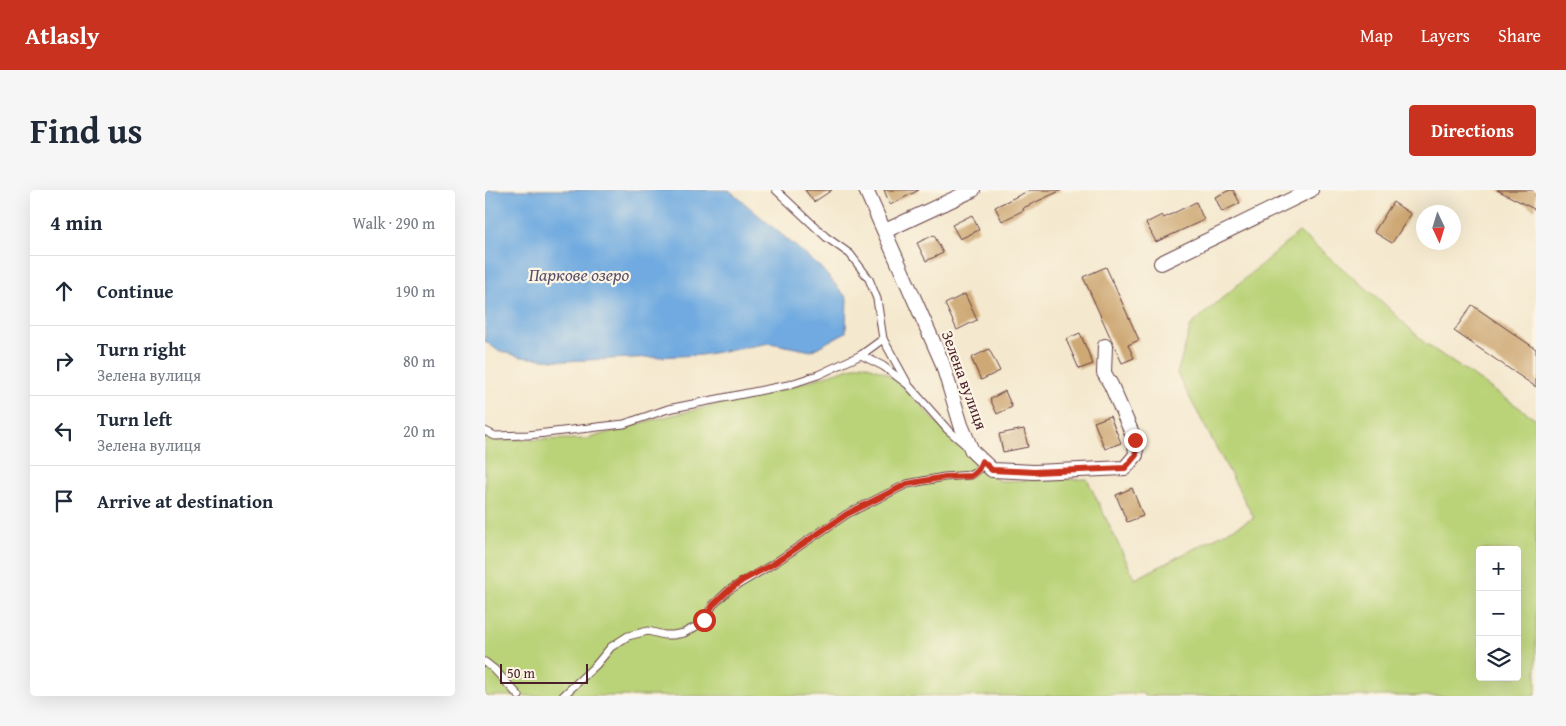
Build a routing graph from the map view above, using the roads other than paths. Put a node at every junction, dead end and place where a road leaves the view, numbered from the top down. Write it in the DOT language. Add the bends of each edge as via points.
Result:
graph roads {
  1 [pos="776,190"];
  2 [pos="866,190"];
  3 [pos="973,190"];
  4 [pos="1311,190"];
  5 [pos="885,231"];
  6 [pos="1161,262"];
  7 [pos="883,339"];
  8 [pos="1105,346"];
  9 [pos="861,354"];
  10 [pos="909,386"];
  11 [pos="485,431"];
  12 [pos="977,456"];
  13 [pos="485,662"];
  14 [pos="519,696"];
  15 [pos="563,696"];
  1 -- 7 [label="lane" via="826,237 850,254 869,279 877,299"];
  2 -- 5 [label="street, Зелена вулиця"];
  3 -- 5 [label="street"];
  4 -- 6 [label="street"];
  5 -- 12 [label="street, Зелена вулиця" via="942,362 961,425"];
  7 -- 9 [label="lane"];
  7 -- 10 [label="lane"];
  8 -- 12 [label="street" via="1104,372 1135,440 1136,455 1125,468 1034,472 992,470"];
  9 -- 10 [label="lane"];
  9 -- 11 [label="lane" via="788,385 668,409 624,424 528,435 495,436"];
  10 -- 12 [label="lane" via="947,429"];
  12 -- 15 [label="lane" via="978,470 971,476 907,484 847,514 729,590 695,628 673,636 648,631 628,636 611,647"];
  13 -- 14 [label="lane"];
}
